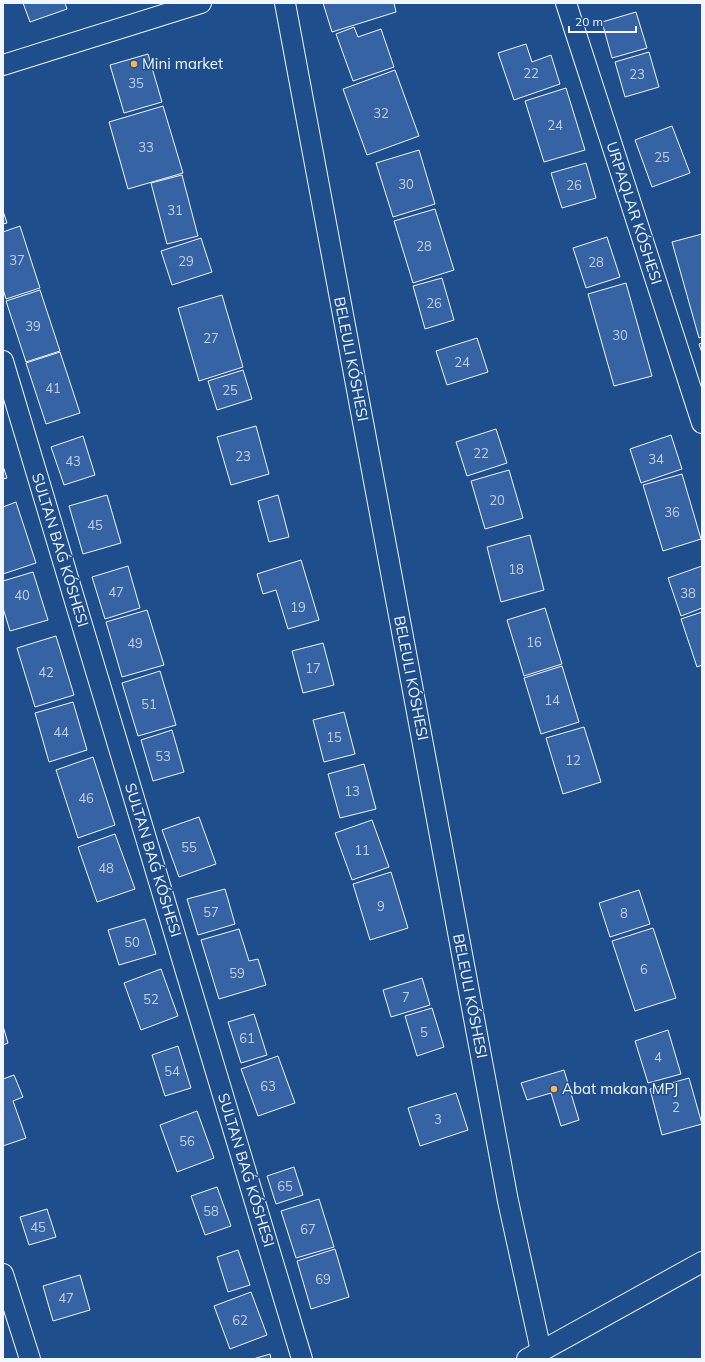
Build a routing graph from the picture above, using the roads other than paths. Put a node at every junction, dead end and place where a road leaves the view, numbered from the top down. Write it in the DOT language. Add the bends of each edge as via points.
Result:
graph roads {
  1 [pos="201,3"];
  2 [pos="285,3"];
  3 [pos="566,3"];
  4 [pos="3,65"];
  5 [pos="3,361"];
  6 [pos="702,423"];
  7 [pos="702,1262"];
  8 [pos="3,1274"];
  9 [pos="534,1355"];
  10 [pos="30,1359"];
  11 [pos="302,1359"];
  1 -- 4 [label="street"];
  2 -- 9 [label="street, BELEULI KÓSHESI" via="508,1201"];
  3 -- 6 [label="street, URPAQLAR KÓSHESI"];
  5 -- 11 [label="street, SULTAN BAǴ KÓSHESI"];
  7 -- 9 [label="street"];
  8 -- 10 [label="street"];
}
